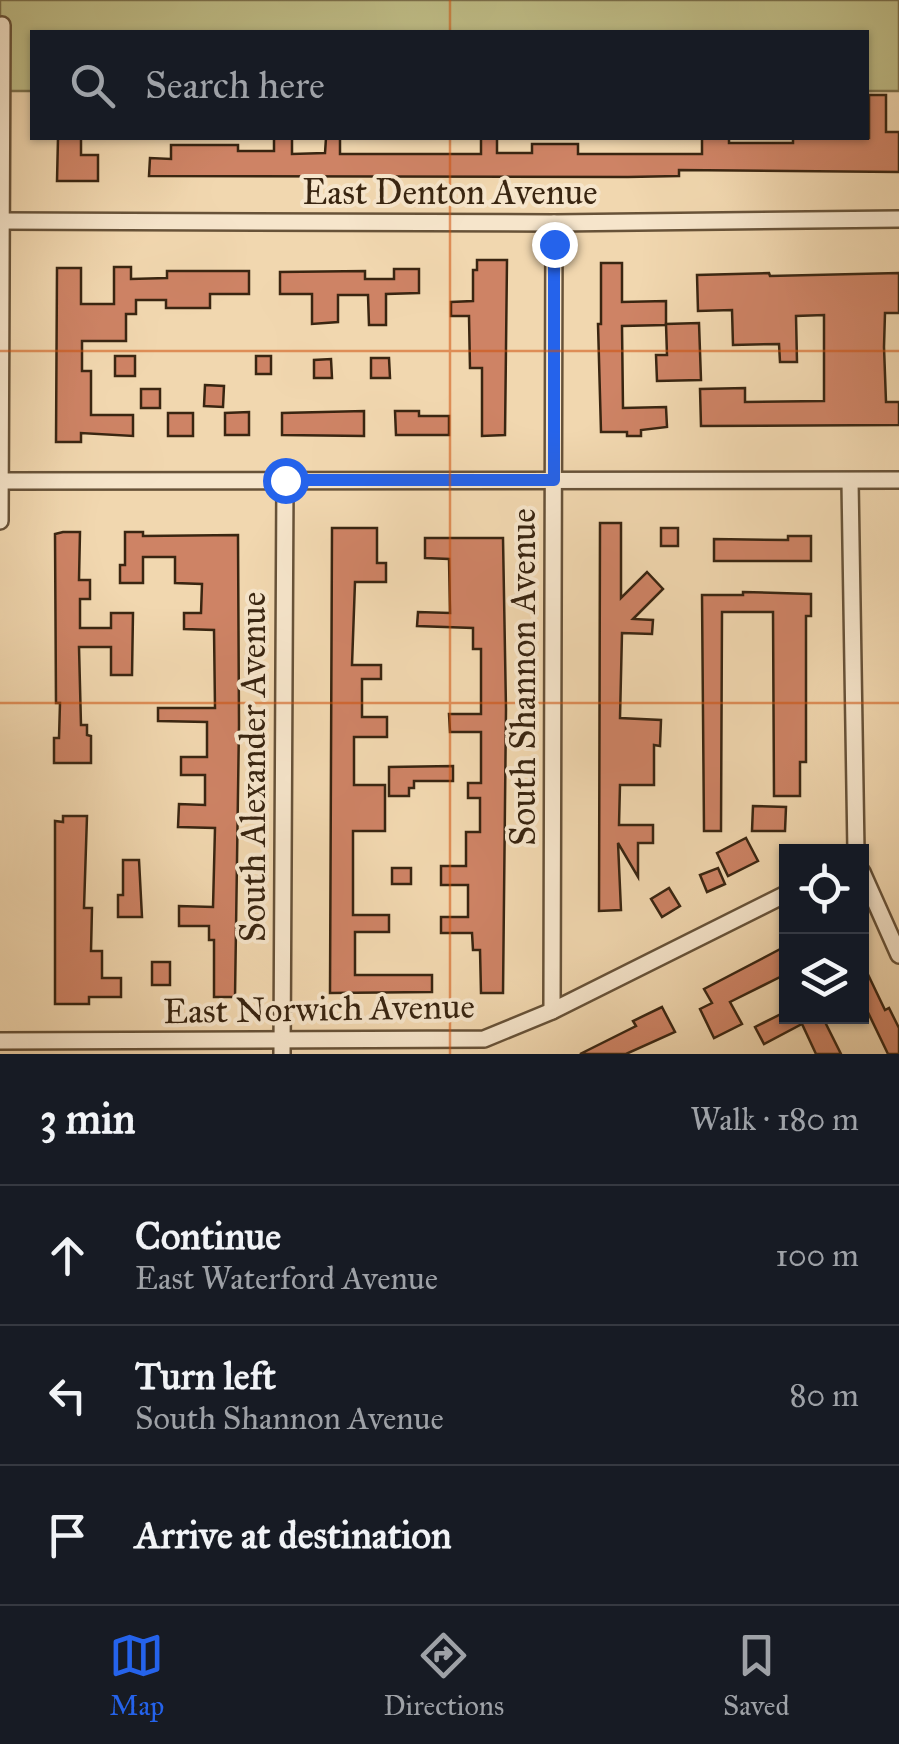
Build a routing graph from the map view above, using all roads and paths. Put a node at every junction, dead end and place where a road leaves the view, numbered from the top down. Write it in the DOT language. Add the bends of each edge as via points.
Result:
graph roads {
  1 [pos="2,24"];
  2 [pos="899,218"];
  3 [pos="1,221"];
  4 [pos="554,223"];
  5 [pos="285,480"];
  6 [pos="554,480"];
  7 [pos="899,480"];
  8 [pos="850,481"];
  9 [pos="0,482"];
  10 [pos="0,522"];
  11 [pos="856,844"];
  12 [pos="869,888"];
  13 [pos="779,898"];
  14 [pos="899,955"];
  15 [pos="552,1011"];
  16 [pos="0,1042"];
  17 [pos="282,1047"];
  1 -- 3 [label="street"];
  2 -- 4 [label="street, East Denton Avenue"];
  3 -- 4 [label="street, East Denton Avenue"];
  3 -- 9 [label="street"];
  4 -- 6 [label="street, South Shannon Avenue"];
  5 -- 6 [label="street"];
  5 -- 9 [label="street"];
  5 -- 17 [label="street, South Alexander Avenue"];
  6 -- 8 [label="street"];
  6 -- 15 [label="street, South Shannon Avenue"];
  7 -- 8 [label="street"];
  8 -- 11 [label="street"];
  9 -- 10 [label="street"];
  12 -- 14 [label="street"];
  13 -- 15 [label="street, East Norwich Avenue"];
  15 -- 17 [label="street, East Norwich Avenue" via="484,1039"];
  16 -- 17 [label="street, East Norwich Avenue"];
}
